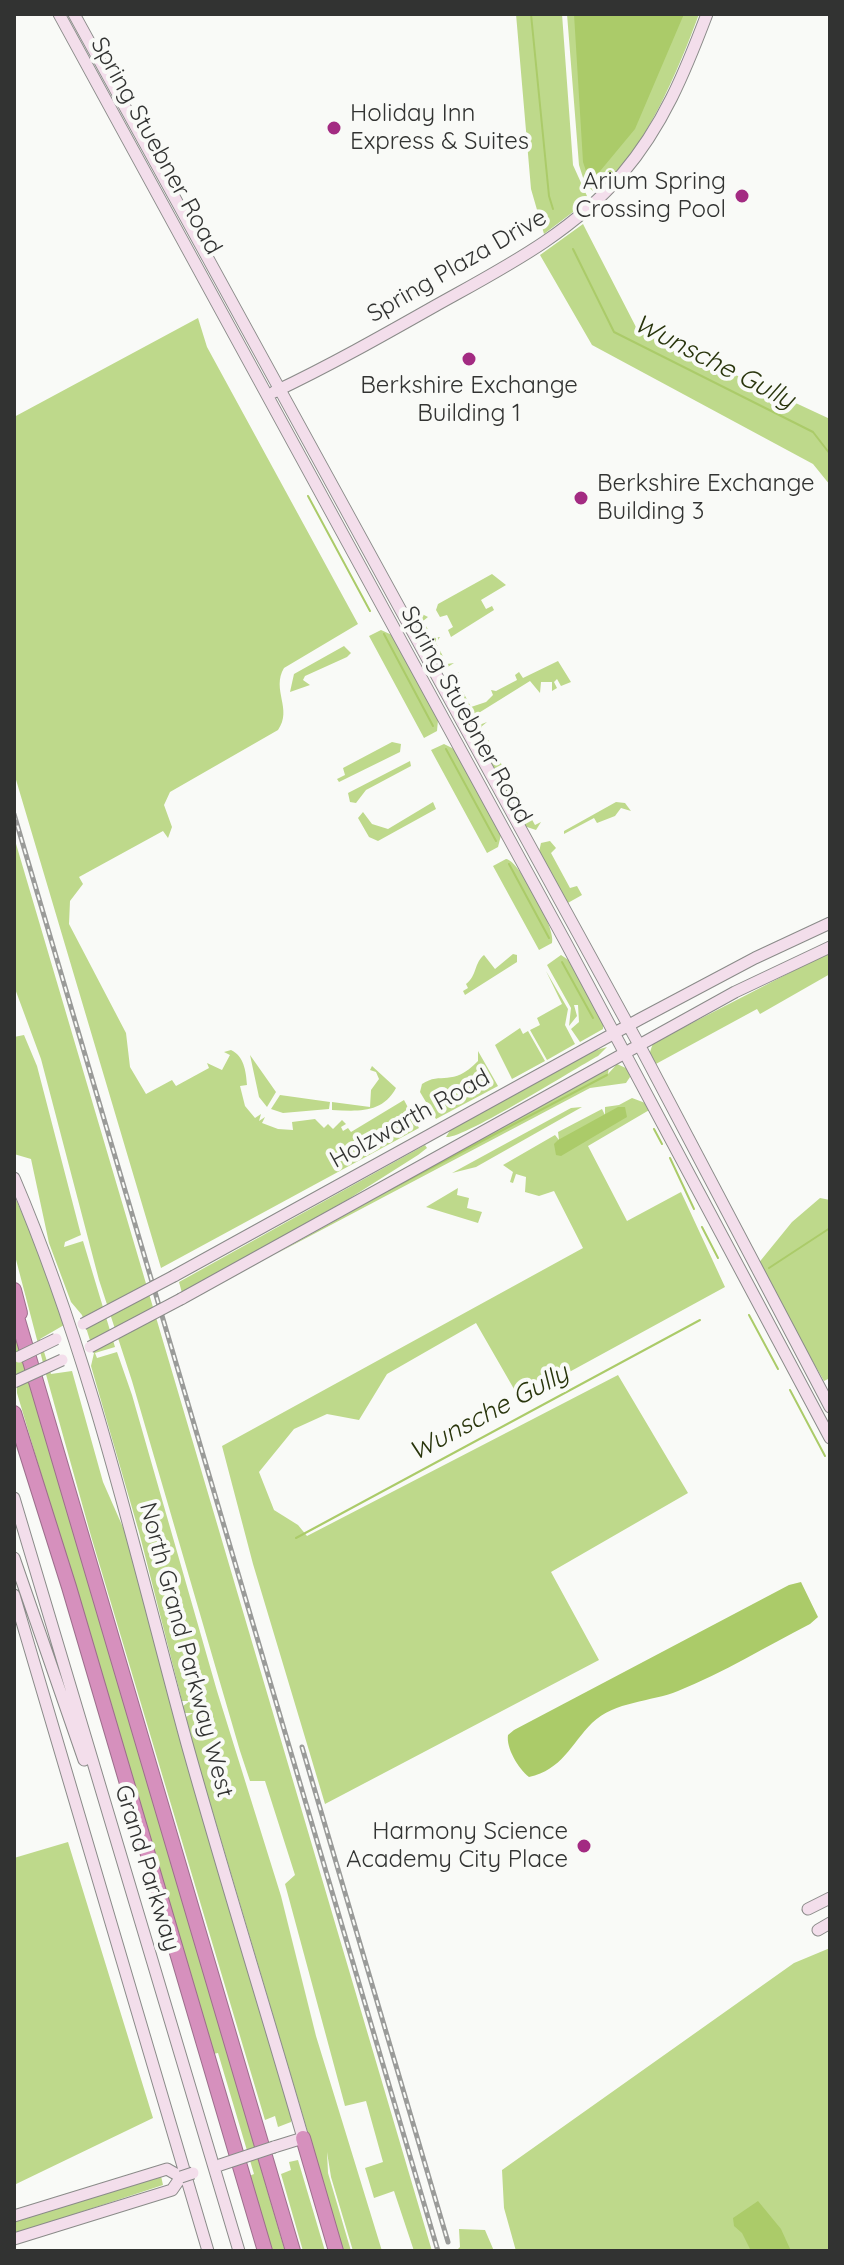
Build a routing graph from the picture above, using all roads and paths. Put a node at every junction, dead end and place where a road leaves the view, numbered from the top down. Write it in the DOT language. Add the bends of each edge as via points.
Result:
graph roads {
  1 [pos="59,14"];
  2 [pos="74,14"];
  3 [pos="707,14"];
  4 [pos="202,248"];
  5 [pos="189,253"];
  6 [pos="280,390"];
  7 [pos="267,396"];
  8 [pos="403,613"];
  9 [pos="387,616"];
  10 [pos="830,923"];
  11 [pos="830,947"];
  12 [pos="628,1025"];
  13 [pos="615,1033"];
  14 [pos="639,1044"];
  15 [pos="625,1052"];
  16 [pos="14,1178"];
  17 [pos="14,1290"];
  18 [pos="14,1307"];
  19 [pos="78,1327"];
  20 [pos="24,1333"];
  21 [pos="78,1353"];
  22 [pos="14,1359"];
  23 [pos="14,1382"];
  24 [pos="820,1388"];
  25 [pos="806,1396"];
  26 [pos="830,1407"];
  27 [pos="14,1413"];
  28 [pos="830,1438"];
  29 [pos="14,1498"];
  30 [pos="14,1558"];
  31 [pos="14,1595"];
  32 [pos="830,1898"];
  33 [pos="808,1909"];
  34 [pos="830,1923"];
  35 [pos="818,1930"];
  36 [pos="148,1950"];
  37 [pos="303,2138"];
  38 [pos="217,2165"];
  39 [pos="182,2176"];
  40 [pos="14,2216"];
  41 [pos="14,2239"];
  42 [pos="208,2251"];
  43 [pos="239,2251"];
  44 [pos="265,2251"];
  45 [pos="293,2251"];
  46 [pos="336,2251"];
  1 -- 5 [label="main road, Spring Stuebner Road"];
  2 -- 4 [label="main road, Spring Stuebner Road"];
  3 -- 6 [label="main road, Spring Plaza Drive" via="679,88 660,121 587,210 485,279"];
  4 -- 5 [label="main road"];
  4 -- 6 [label="main road, Spring Stuebner Road"];
  5 -- 7 [label="main road, Spring Stuebner Road"];
  6 -- 7 [label="main road, Spring Plaza Drive"];
  6 -- 8 [label="main road, Spring Stuebner Road"];
  7 -- 9 [label="main road, Spring Stuebner Road"];
  8 -- 9 [label="main road"];
  8 -- 12 [label="main road, Spring Stuebner Road"];
  9 -- 13 [label="main road, Spring Stuebner Road"];
  10 -- 12 [label="main road, Holzwarth Road"];
  11 -- 14 [label="main road, Holzwarth Road"];
  12 -- 13 [label="main road, Holzwarth Road"];
  12 -- 14 [label="main road, Spring Stuebner Road"];
  13 -- 15 [label="main road, Spring Stuebner Road"];
  13 -- 19 [label="main road, Holzwarth Road, bridge"];
  14 -- 15 [label="main road, Holzwarth Road"];
  14 -- 24 [label="main road, Spring Stuebner Road"];
  15 -- 21 [label="main road, Holzwarth Road, bridge"];
  15 -- 25 [label="main road, Spring Stuebner Road"];
  16 -- 19 [label="main road, North Grand Parkway West"];
  17 -- 20 [label="highway"];
  18 -- 20 [label="highway"];
  19 -- 21 [label="main road, North Grand Parkway West"];
  19 -- 22 [label="main road, Holzwarth Road, bridge"];
  20 -- 45 [label="highway"];
  21 -- 23 [label="main road, Holzwarth Road, bridge"];
  21 -- 37 [label="main road, North Grand Parkway West"];
  24 -- 25 [label="main road"];
  24 -- 26 [label="main road, Spring Stuebner Road"];
  25 -- 28 [label="main road, Spring Stuebner Road"];
  27 -- 44 [label="highway"];
  29 -- 36 [label="main road, Grand Parkway"];
  30 -- 36 [label="main road"];
  31 -- 42 [label="main road"];
  32 -- 33 [label="main road"];
  34 -- 35 [label="main road"];
  36 -- 38 [label="main road, Grand Parkway"];
  37 -- 38 [label="main road, bridge"];
  37 -- 46 [label="highway"];
  38 -- 39 [label="main road"];
  38 -- 43 [label="main road, Grand Parkway"];
  39 -- 40 [label="main road" via="167,2169"];
  39 -- 41 [label="main road" via="172,2190"];
}
